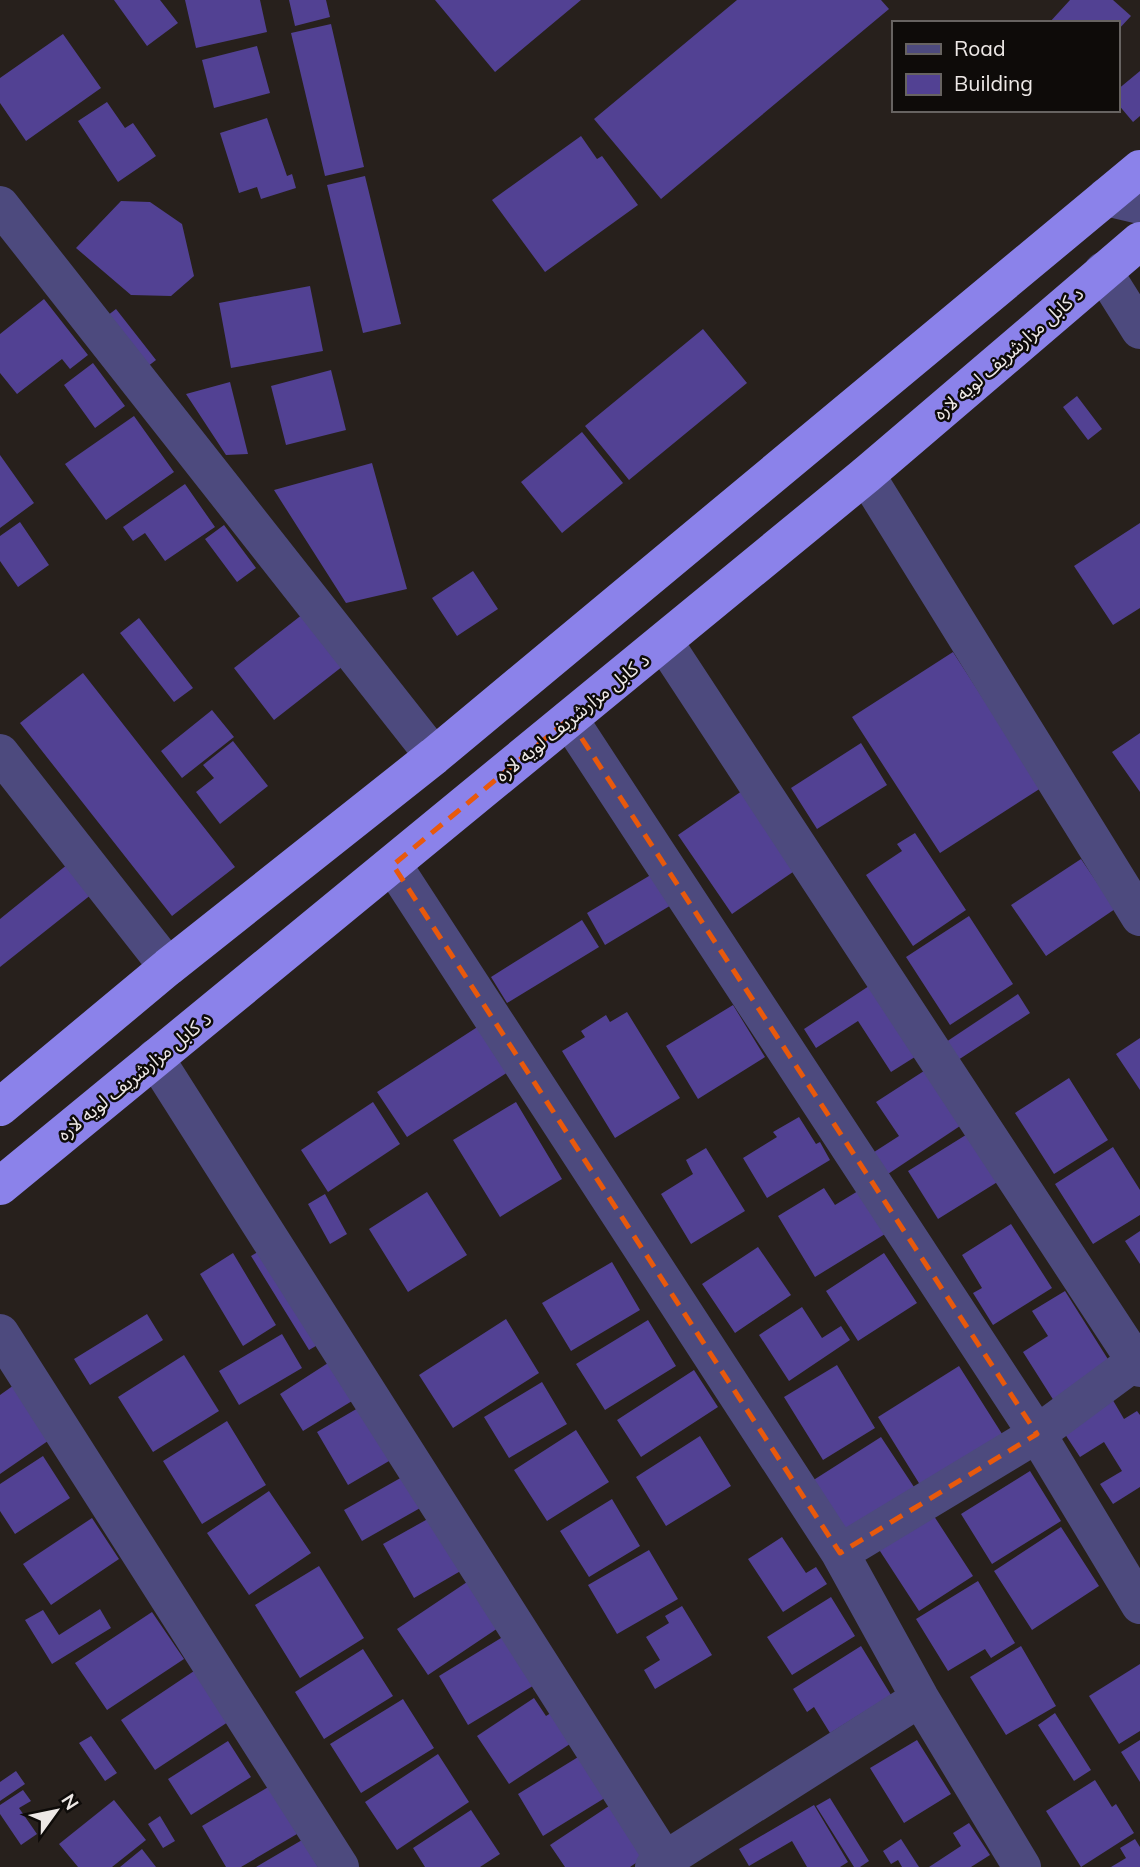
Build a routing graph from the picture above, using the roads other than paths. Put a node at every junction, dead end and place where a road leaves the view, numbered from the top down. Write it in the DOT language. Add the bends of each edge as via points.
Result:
graph roads {
  1 [pos="1140,169"];
  2 [pos="1123,201"];
  3 [pos="0,205"];
  4 [pos="1140,241"];
  5 [pos="1103,271"];
  6 [pos="1140,330"];
  7 [pos="866,475"];
  8 [pos="664,642"];
  9 [pos="569,719"];
  10 [pos="0,753"];
  11 [pos="433,756"];
  12 [pos="393,865"];
  13 [pos="1140,917"];
  14 [pos="168,967"];
  15 [pos="155,1058"];
  16 [pos="0,1107"];
  17 [pos="0,1186"];
  18 [pos="0,1333"];
  19 [pos="1138,1362"];
  20 [pos="1037,1434"];
  21 [pos="840,1553"];
  22 [pos="1140,1605"];
  23 [pos="920,1698"];
  24 [pos="663,1865"];
  25 [pos="340,1867"];
  26 [pos="1022,1867"];
  1 -- 2 [label="highway"];
  2 -- 11 [label="highway"];
  3 -- 11 [label="street"];
  4 -- 5 [label="highway, د کابل مزارشریف لویه لاره"];
  5 -- 6 [label="street"];
  5 -- 7 [label="highway, د کابل مزارشریف لویه لاره"];
  7 -- 8 [label="highway, د کابل مزارشریف لویه لاره"];
  7 -- 13 [label="street"];
  8 -- 9 [label="highway, د کابل مزارشریف لویه لاره"];
  8 -- 19 [label="street"];
  9 -- 12 [label="highway, د کابل مزارشریف لویه لاره"];
  9 -- 20 [label="street"];
  10 -- 14 [label="street"];
  11 -- 14 [label="highway"];
  12 -- 15 [label="highway, د کابل مزارشریف لویه لاره"];
  12 -- 21 [label="street"];
  14 -- 16 [label="highway"];
  15 -- 17 [label="highway, د کابل مزارشریف لویه لاره"];
  15 -- 24 [label="street"];
  18 -- 25 [label="street"];
  19 -- 20 [label="street"];
  20 -- 21 [label="street"];
  20 -- 22 [label="street"];
  21 -- 23 [label="street"];
  23 -- 24 [label="street"];
  23 -- 26 [label="street"];
}
